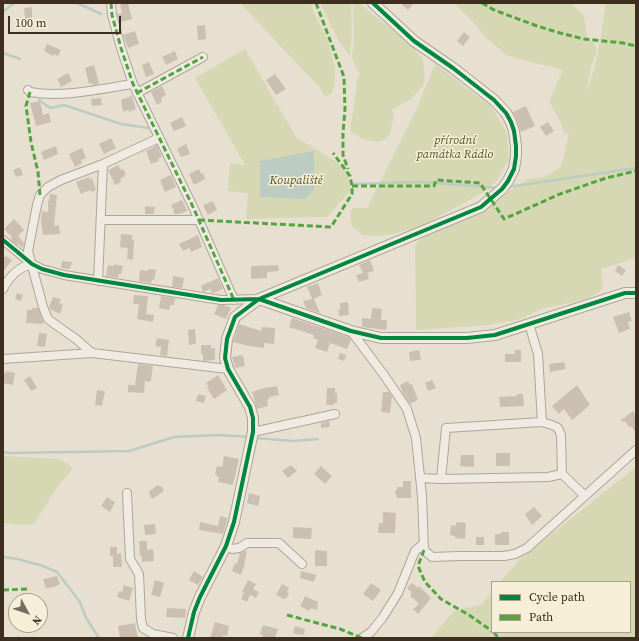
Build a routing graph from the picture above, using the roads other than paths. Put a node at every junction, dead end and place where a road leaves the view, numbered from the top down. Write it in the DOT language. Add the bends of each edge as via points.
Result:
graph roads {
  1 [pos="111,3"];
  2 [pos="373,3"];
  3 [pos="203,57"];
  4 [pos="133,84"];
  5 [pos="28,90"];
  6 [pos="137,93"];
  7 [pos="159,138"];
  8 [pos="104,164"];
  9 [pos="101,220"];
  10 [pos="199,220"];
  11 [pos="3,240"];
  12 [pos="32,264"];
  13 [pos="98,281"];
  14 [pos="3,289"];
  15 [pos="636,293"];
  16 [pos="259,299"];
  17 [pos="234,300"];
  18 [pos="530,324"];
  19 [pos="351,331"];
  20 [pos="92,353"];
  21 [pos="3,359"];
  22 [pos="228,369"];
  23 [pos="335,414"];
  24 [pos="542,422"];
  25 [pos="253,432"];
  26 [pos="636,450"];
  27 [pos="562,474"];
  28 [pos="420,478"];
  29 [pos="441,479"];
  30 [pos="127,493"];
  31 [pos="585,496"];
  32 [pos="423,544"];
  33 [pos="226,546"];
  34 [pos="302,564"];
  35 [pos="173,638"];
  36 [pos="188,638"];
  37 [pos="362,638"];
  1 -- 4 [label="street" via="112,15"];
  2 -- 16 [label="street" via="414,41 494,100 506,113 511,122 516,146 514,170 502,189 480,207"];
  3 -- 6 [label="street"];
  4 -- 5 [label="street" via="74,93 40,94"];
  4 -- 6 [label="street"];
  6 -- 7 [label="street"];
  7 -- 8 [label="street"];
  7 -- 10 [label="street"];
  8 -- 9 [label="street"];
  8 -- 12 [label="street" via="61,180 40,195 28,251"];
  9 -- 10 [label="street"];
  9 -- 13 [label="street"];
  10 -- 17 [label="street"];
  11 -- 12 [label="street"];
  12 -- 13 [label="street" via="42,270"];
  12 -- 14 [label="street" via="16,271"];
  12 -- 20 [label="street" via="48,319"];
  13 -- 17 [label="street"];
  15 -- 18 [label="street" via="625,293"];
  16 -- 17 [label="street"];
  16 -- 19 [label="street"];
  16 -- 22 [label="street" via="235,317 227,339 225,358"];
  18 -- 19 [label="street" via="495,335 467,338 381,338"];
  18 -- 24 [label="street" via="538,354"];
  19 -- 28 [label="street" via="407,409 416,438"];
  20 -- 21 [label="street"];
  20 -- 22 [label="street"];
  22 -- 25 [label="street" via="250,407"];
  23 -- 25 [label="street"];
  24 -- 27 [label="street" via="558,428 561,435"];
  24 -- 29 [label="street" via="446,428"];
  25 -- 33 [label="street" via="234,522"];
  26 -- 31 [label="street"];
  27 -- 29 [label="street" via="548,477"];
  27 -- 31 [label="street"];
  28 -- 29 [label="street"];
  28 -- 32 [label="street"];
  30 -- 35 [label="street" via="130,559 139,574 143,628 153,634"];
  31 -- 32 [label="street" via="527,548 515,554 432,557 424,550"];
  32 -- 37 [label="street" via="415,551 398,594 371,632"];
  33 -- 34 [label="street" via="232,549 247,543 279,543"];
  33 -- 36 [label="street" via="200,597"];
}
